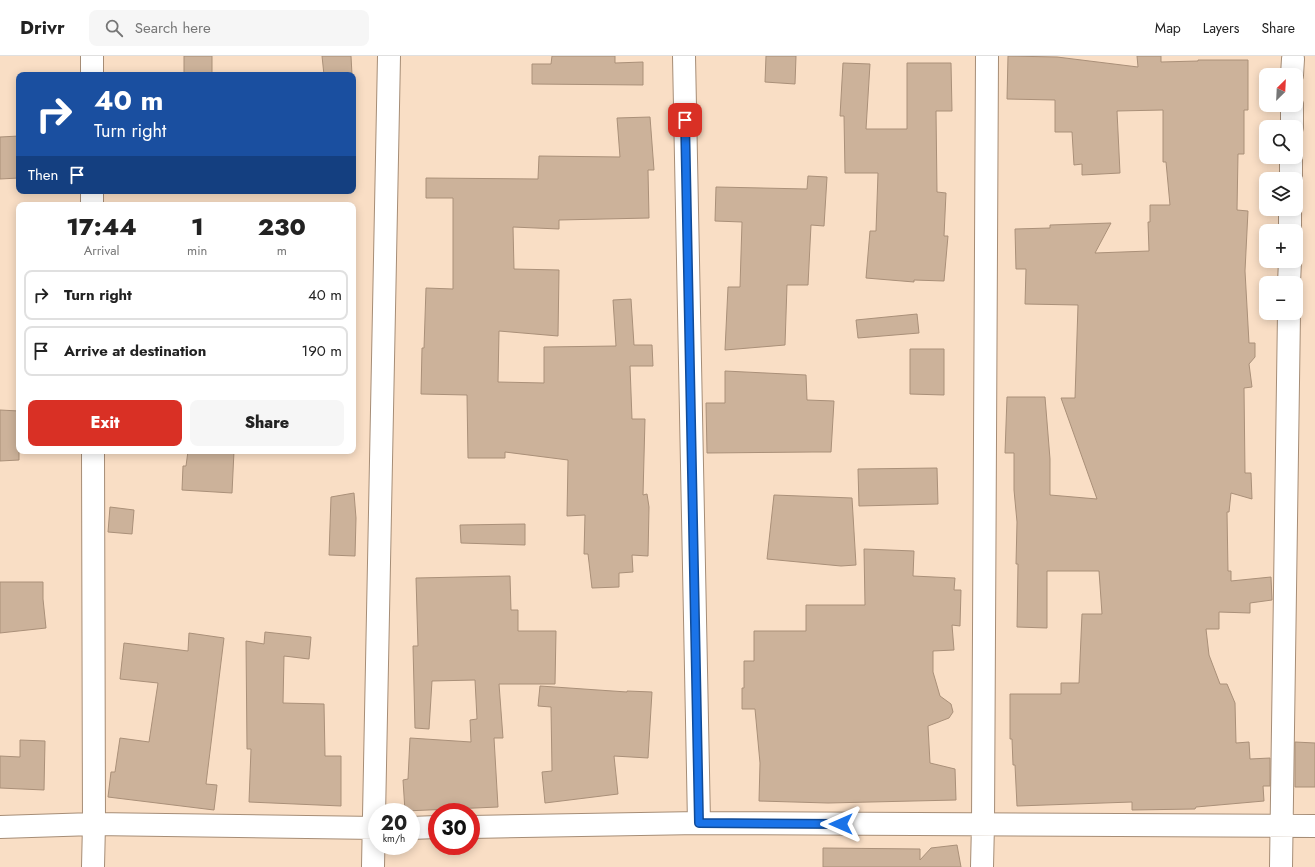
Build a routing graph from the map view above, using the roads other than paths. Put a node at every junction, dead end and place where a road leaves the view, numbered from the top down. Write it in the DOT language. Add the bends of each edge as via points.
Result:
graph roads {
  1 [pos="92,56"];
  2 [pos="390,56"];
  3 [pos="684,56"];
  4 [pos="987,56"];
  5 [pos="92,72"];
  6 [pos="1289,320"];
  7 [pos="93,454"];
  8 [pos="375,803"];
  9 [pos="699,823"];
  10 [pos="94,824"];
  11 [pos="983,824"];
  12 [pos="1281,825"];
  13 [pos="1315,826"];
  14 [pos="0,827"];
  15 [pos="480,827"];
  16 [pos="368,828"];
  17 [pos="374,855"];
  18 [pos="94,867"];
  19 [pos="373,867"];
  20 [pos="982,867"];
  21 [pos="1280,867"];
  1 -- 5 [label="street"];
  2 -- 8 [label="street"];
  3 -- 9 [label="street"];
  4 -- 11 [label="street"];
  6 -- 12 [label="street"];
  7 -- 10 [label="street"];
  9 -- 11 [label="street"];
  9 -- 15 [label="street"];
  10 -- 14 [label="street"];
  10 -- 16 [label="street"];
  10 -- 18 [label="street"];
  11 -- 12 [label="street"];
  11 -- 20 [label="street"];
  12 -- 13 [label="street"];
  12 -- 21 [label="street"];
  17 -- 19 [label="street"];
}
